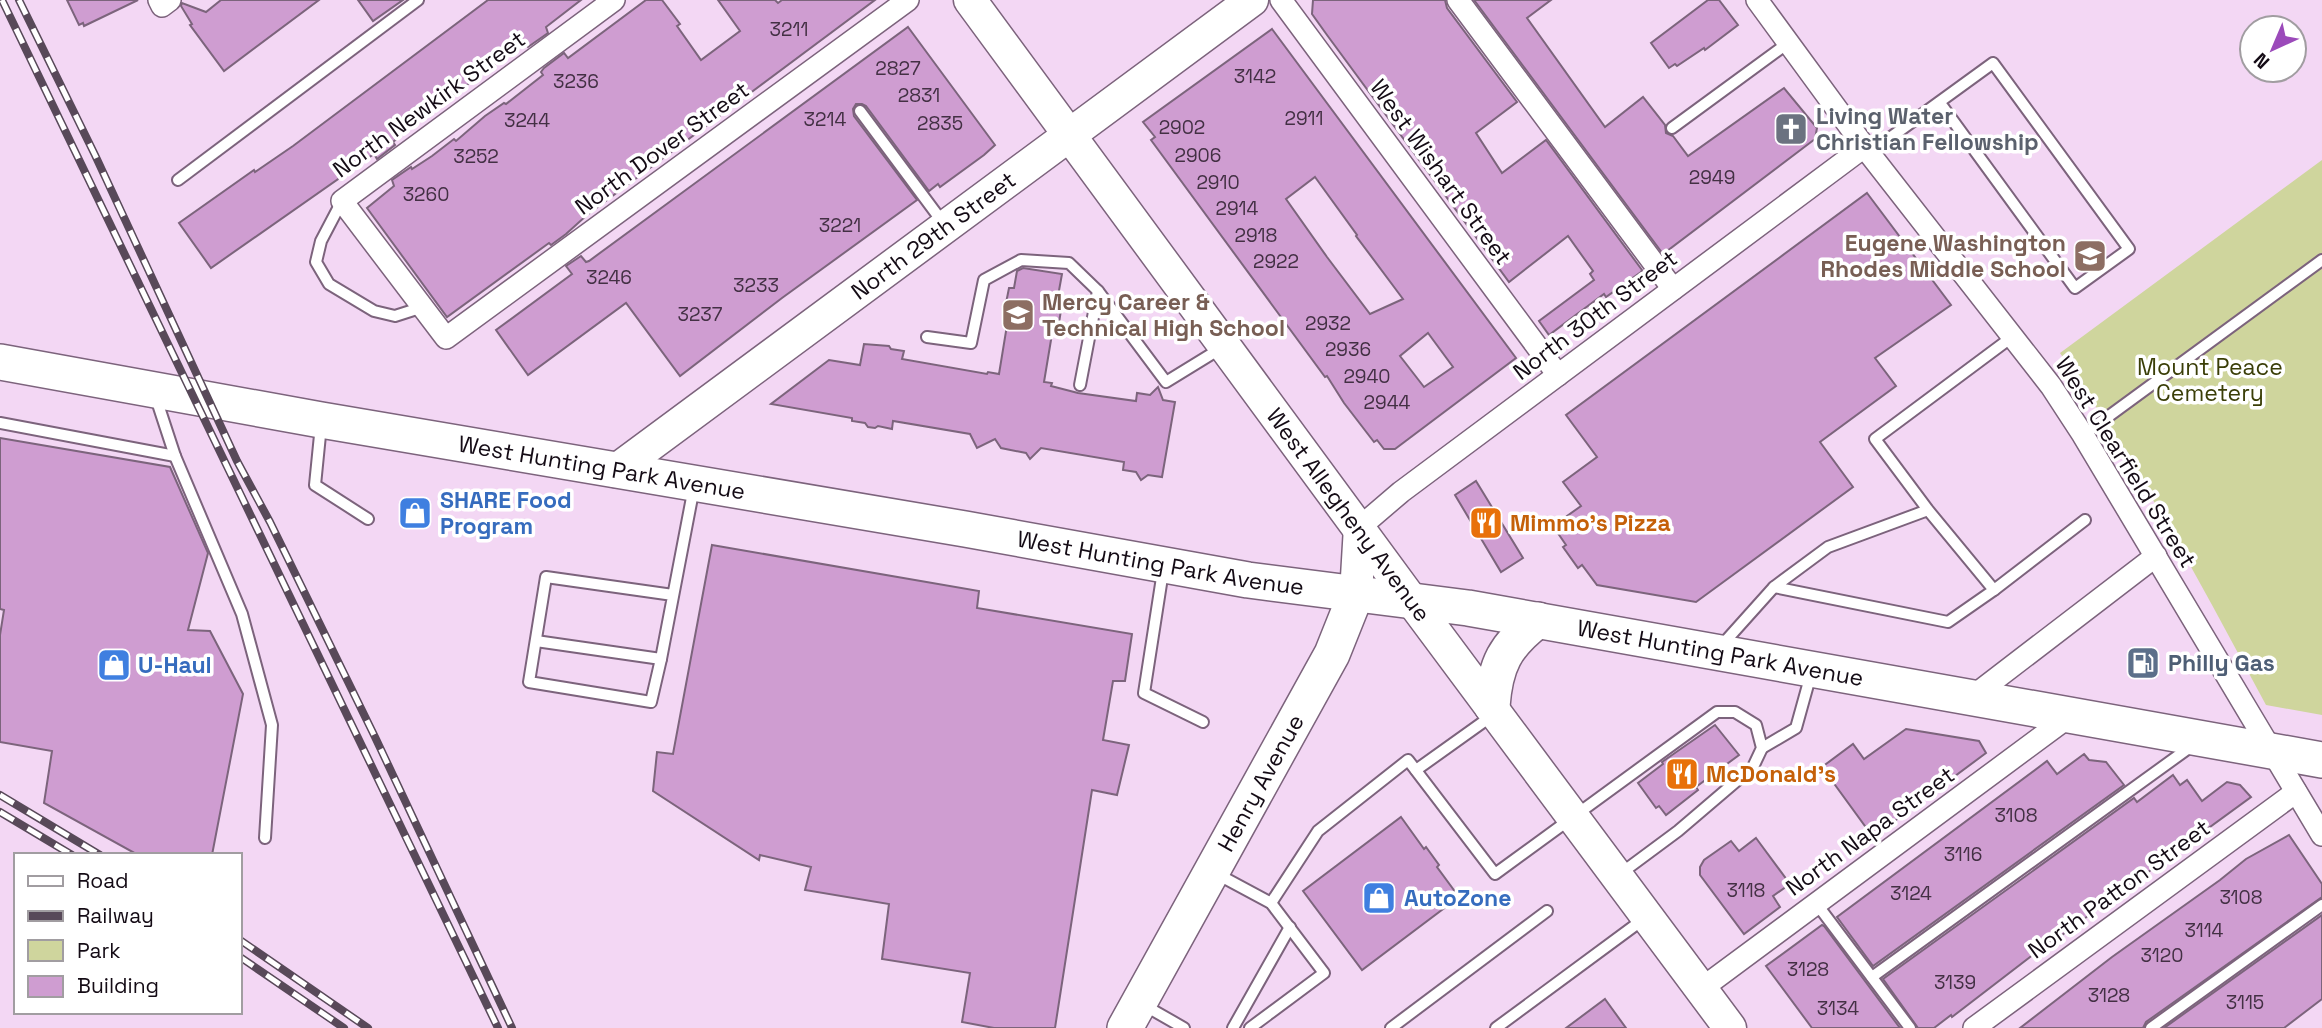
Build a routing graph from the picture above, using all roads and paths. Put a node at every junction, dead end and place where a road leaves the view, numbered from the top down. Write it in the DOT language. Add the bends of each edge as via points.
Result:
graph roads {
  1 [pos="418,0"];
  2 [pos="614,0"];
  3 [pos="908,0"];
  4 [pos="970,0"];
  5 [pos="1252,0"];
  6 [pos="1281,0"];
  7 [pos="1458,0"];
  8 [pos="1757,0"];
  9 [pos="1788,43"];
  10 [pos="1940,103"];
  11 [pos="860,111"];
  12 [pos="1672,128"];
  13 [pos="1070,135"];
  14 [pos="1867,150"];
  15 [pos="178,180"];
  16 [pos="342,201"];
  17 [pos="946,226"];
  18 [pos="2322,260"];
  19 [pos="1673,289"];
  20 [pos="1098,291"];
  21 [pos="423,307"];
  22 [pos="928,337"];
  23 [pos="2012,337"];
  24 [pos="1225,345"];
  25 [pos="1,365"];
  26 [pos="1558,375"];
  27 [pos="1080,385"];
  28 [pos="152,389"];
  29 [pos="321,420"];
  30 [pos="0,423"];
  31 [pos="2083,435"];
  32 [pos="175,456"];
  33 [pos="615,471"];
  34 [pos="694,485"];
  35 [pos="1928,510"];
  36 [pos="368,519"];
  37 [pos="2085,520"];
  38 [pos="1360,527"];
  39 [pos="2156,556"];
  40 [pos="1164,565"];
  41 [pos="1774,587"];
  42 [pos="1994,590"];
  43 [pos="1356,594"];
  44 [pos="673,595"];
  45 [pos="1412,601"];
  46 [pos="1538,620"];
  47 [pos="536,641"];
  48 [pos="1717,652"];
  49 [pos="661,659"];
  50 [pos="1813,669"];
  51 [pos="1972,697"];
  52 [pos="1495,710"];
  53 [pos="2071,715"];
  54 [pos="1203,722"];
  55 [pos="2203,738"];
  56 [pos="1762,748"];
  57 [pos="2272,751"];
  58 [pos="2322,760"];
  59 [pos="1416,771"];
  60 [pos="2296,792"];
  61 [pos="1574,817"];
  62 [pos="2322,835"];
  63 [pos="265,838"];
  64 [pos="1212,871"];
  65 [pos="1618,876"];
  66 [pos="1271,903"];
  67 [pos="1816,903"];
  68 [pos="2322,905"];
  69 [pos="1547,911"];
  70 [pos="1647,916"];
  71 [pos="1290,927"];
  72 [pos="1872,977"];
  73 [pos="1701,989"];
  74 [pos="1133,1015"];
  75 [pos="1184,1028"];
  76 [pos="1233,1028"];
  77 [pos="1250,1028"];
  78 [pos="1391,1028"];
  79 [pos="1496,1028"];
  80 [pos="1730,1028"];
  81 [pos="1910,1028"];
  82 [pos="1974,1028"];
  83 [pos="2151,1028"];
  1 -- 15 [label="lane"];
  2 -- 16 [label="street, North Newkirk Street"];
  3 -- 21 [label="street, North Dover Street" via="446,338"];
  4 -- 13 [label="main road, West Allegheny Avenue"];
  5 -- 13 [label="main road, North 29th Street"];
  6 -- 26 [label="street, West Wishart Street"];
  7 -- 19 [label="street"];
  8 -- 9 [label="street, West Clearfield Street"];
  9 -- 12 [label="lane"];
  9 -- 14 [label="street, West Clearfield Street"];
  10 -- 10 [label="lane" via="1993,63 2129,249 2075,288"];
  10 -- 14 [label="lane"];
  11 -- 17 [label="lane"];
  13 -- 17 [label="main road, North 29th Street"];
  13 -- 24 [label="main road, West Allegheny Avenue"];
  14 -- 19 [label="street, North 30th Street"];
  14 -- 23 [label="street, West Clearfield Street"];
  16 -- 21 [label="street"];
  16 -- 21 [label="lane" via="316,262 330,284 374,311 395,316"];
  17 -- 33 [label="main road, North 29th Street"];
  18 -- 31 [label="lane"];
  19 -- 26 [label="street, North 30th Street"];
  20 -- 22 [label="lane" via="1069,263 1021,260 984,280 971,343"];
  20 -- 24 [label="lane" via="1166,382"];
  20 -- 27 [label="lane"];
  23 -- 31 [label="street, West Clearfield Street"];
  23 -- 35 [label="lane" via="1875,439"];
  24 -- 38 [label="main road, West Allegheny Avenue"];
  25 -- 28 [label="main road, West Hunting Park Avenue"];
  26 -- 38 [label="street, North 30th Street"];
  28 -- 29 [label="main road, West Hunting Park Avenue"];
  28 -- 32 [label="lane"];
  29 -- 33 [label="main road, West Hunting Park Avenue"];
  29 -- 36 [label="lane" via="315,485"];
  30 -- 32 [label="lane"];
  31 -- 39 [label="street, West Clearfield Street"];
  32 -- 63 [label="lane" via="242,614 272,725"];
  33 -- 34 [label="main road, West Hunting Park Avenue"];
  34 -- 40 [label="main road, West Hunting Park Avenue"];
  34 -- 44 [label="lane"];
  35 -- 41 [label="lane" via="1828,547"];
  35 -- 42 [label="lane"];
  37 -- 42 [label="lane"];
  38 -- 43 [label="main road, Henry Avenue"];
  38 -- 45 [label="main road, West Allegheny Avenue"];
  39 -- 51 [label="street"];
  39 -- 57 [label="street, West Clearfield Street"];
  40 -- 43 [label="main road, West Hunting Park Avenue"];
  40 -- 54 [label="lane" via="1144,693"];
  41 -- 42 [label="lane" via="1948,622"];
  41 -- 48 [label="lane"];
  43 -- 45 [label="main road, West Hunting Park Avenue"];
  43 -- 64 [label="main road, Henry Avenue" via="1332,654"];
  44 -- 47 [label="lane" via="546,577"];
  44 -- 49 [label="lane"];
  45 -- 46 [label="main road, West Hunting Park Avenue"];
  45 -- 52 [label="main road, West Allegheny Avenue"];
  46 -- 48 [label="main road, West Hunting Park Avenue"];
  46 -- 52 [label="main road" via="1521,633 1502,659 1494,684"];
  47 -- 49 [label="lane"];
  47 -- 49 [label="lane" via="529,682 651,702"];
  48 -- 50 [label="main road, West Hunting Park Avenue"];
  50 -- 51 [label="main road, West Hunting Park Avenue"];
  50 -- 56 [label="lane" via="1796,728"];
  51 -- 53 [label="main road, West Hunting Park Avenue"];
  52 -- 59 [label="lane"];
  52 -- 61 [label="main road, West Allegheny Avenue"];
  53 -- 55 [label="main road, West Hunting Park Avenue"];
  53 -- 67 [label="street, North Napa Street"];
  55 -- 57 [label="main road, West Hunting Park Avenue"];
  55 -- 72 [label="lane"];
  56 -- 61 [label="lane" via="1756,725 1735,712 1717,712"];
  56 -- 65 [label="lane" via="1753,767"];
  57 -- 58 [label="main road, West Hunting Park Avenue"];
  57 -- 60 [label="street, West Clearfield Street"];
  59 -- 61 [label="lane" via="1495,874"];
  59 -- 66 [label="lane" via="1408,760 1318,831"];
  60 -- 62 [label="street, West Clearfield Street"];
  60 -- 82 [label="street, North Patton Street"];
  61 -- 65 [label="main road, West Allegheny Avenue"];
  64 -- 66 [label="lane"];
  64 -- 74 [label="main road, Henry Avenue"];
  65 -- 70 [label="main road, West Allegheny Avenue"];
  66 -- 71 [label="lane"];
  67 -- 72 [label="lane"];
  67 -- 73 [label="street, North Napa Street"];
  68 -- 83 [label="lane"];
  69 -- 78 [label="lane"];
  70 -- 73 [label="main road, West Allegheny Avenue"];
  70 -- 79 [label="lane"];
  71 -- 76 [label="lane"];
  71 -- 77 [label="lane" via="1324,973"];
  72 -- 81 [label="lane"];
  73 -- 80 [label="main road, West Allegheny Avenue"];
  74 -- 75 [label="lane"];
}
